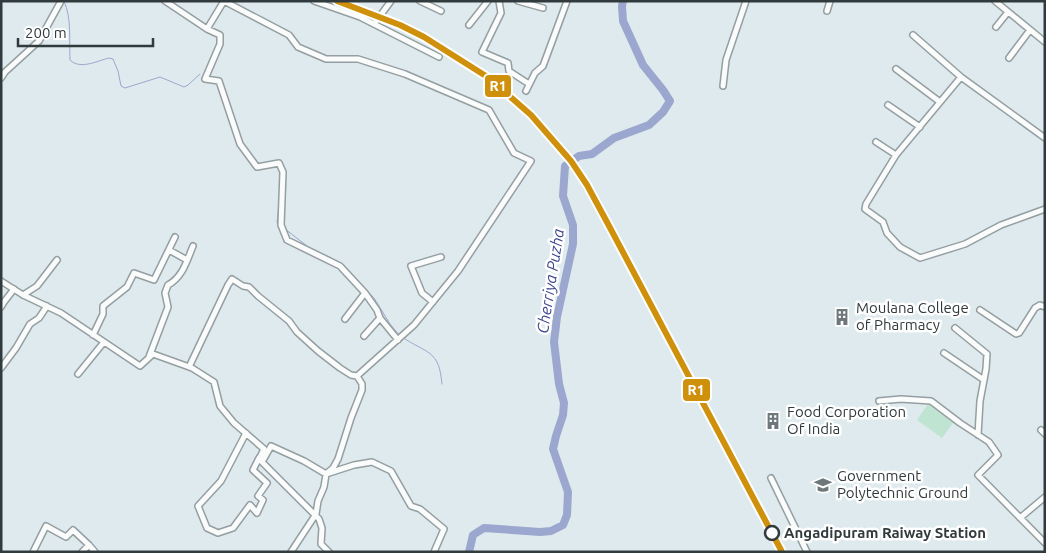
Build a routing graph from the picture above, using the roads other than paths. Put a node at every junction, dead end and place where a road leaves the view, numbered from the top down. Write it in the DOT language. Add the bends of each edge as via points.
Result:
graph roads {
  1 [pos="61,1"];
  2 [pos="165,1"];
  3 [pos="314,1"];
  4 [pos="391,1"];
  5 [pos="488,1"];
  6 [pos="499,1"];
  7 [pos="518,1"];
  8 [pos="567,1"];
  9 [pos="746,1"];
  10 [pos="830,1"];
  11 [pos="995,1"];
  12 [pos="422,2"];
  13 [pos="543,8"];
  14 [pos="441,11"];
  15 [pos="827,11"];
  16 [pos="1008,12"];
  17 [pos="374,24"];
  18 [pos="469,25"];
  19 [pos="996,27"];
  20 [pos="207,29"];
  21 [pos="1030,30"];
  22 [pos="913,35"];
  23 [pos="1045,42"];
  24 [pos="440,57"];
  25 [pos="1009,58"];
  26 [pos="896,69"];
  27 [pos="961,77"];
  28 [pos="1,78"];
  29 [pos="530,84"];
  30 [pos="723,86"];
  31 [pos="526,91"];
  32 [pos="940,102"];
  33 [pos="888,104"];
  34 [pos="920,127"];
  35 [pos="1045,138"];
  36 [pos="876,142"];
  37 [pos="896,155"];
  38 [pos="1045,209"];
  39 [pos="175,238"];
  40 [pos="193,246"];
  41 [pos="169,250"];
  42 [pos="441,257"];
  43 [pos="57,260"];
  44 [pos="187,260"];
  45 [pos="1,282"];
  46 [pos="14,289"];
  47 [pos="365,293"];
  48 [pos="23,295"];
  49 [pos="433,302"];
  50 [pos="47,306"];
  51 [pos="1045,306"];
  52 [pos="1,307"];
  53 [pos="980,310"];
  54 [pos="380,318"];
  55 [pos="345,319"];
  56 [pos="955,328"];
  57 [pos="92,335"];
  58 [pos="364,336"];
  59 [pos="398,340"];
  60 [pos="104,342"];
  61 [pos="944,353"];
  62 [pos="149,357"];
  63 [pos="189,367"];
  64 [pos="1,368"];
  65 [pos="78,374"];
  66 [pos="356,376"];
  67 [pos="984,380"];
  68 [pos="879,401"];
  69 [pos="246,434"];
  70 [pos="978,435"];
  71 [pos="260,460"];
  72 [pos="326,474"];
  73 [pos="771,478"];
  74 [pos="1045,497"];
  75 [pos="316,514"];
  76 [pos="1020,518"];
  77 [pos="1045,543"];
  78 [pos="89,545"];
  79 [pos="33,552"];
  80 [pos="82,552"];
  81 [pos="95,552"];
  82 [pos="292,552"];
  83 [pos="329,552"];
  84 [pos="434,552"];
  85 [pos="807,552"];
  1 -- 28 [label="street" via="40,41"];
  2 -- 20 [label="street"];
  3 -- 17 [label="street"];
  4 -- 17 [label="street"];
  5 -- 18 [label="street"];
  6 -- 29 [label="street" via="501,13 482,52 508,63 509,71"];
  7 -- 13 [label="street"];
  8 -- 29 [label="street" via="543,66"];
  9 -- 30 [label="street" via="726,60"];
  10 -- 15 [label="street"];
  11 -- 16 [label="street"];
  12 -- 14 [label="street"];
  16 -- 19 [label="street"];
  16 -- 21 [label="street"];
  17 -- 24 [label="street"];
  20 -- 47 [label="street" via="220,35 220,44 205,79 218,81 240,144 257,167 279,163 284,172 281,225 287,240 340,266"];
  20 -- 49 [label="street" via="224,1 289,35 298,46 326,59 358,59 406,74 488,110 514,153 531,161"];
  21 -- 23 [label="street"];
  21 -- 25 [label="street"];
  22 -- 27 [label="street"];
  26 -- 32 [label="street"];
  27 -- 32 [label="street"];
  27 -- 35 [label="street"];
  29 -- 31 [label="street"];
  32 -- 34 [label="street"];
  33 -- 34 [label="street"];
  34 -- 37 [label="street"];
  36 -- 37 [label="street"];
  37 -- 38 [label="street" via="865,209 883,222 887,233 900,247 920,258 965,244 1002,224"];
  39 -- 41 [label="street"];
  40 -- 44 [label="street"];
  41 -- 44 [label="street"];
  41 -- 57 [label="street" via="154,280 134,273 127,287 103,306 103,314"];
  42 -- 49 [label="street" via="411,266 422,293"];
  43 -- 48 [label="street" via="37,286"];
  44 -- 62 [label="street" via="176,281 168,285 165,293 168,307"];
  45 -- 46 [label="street"];
  46 -- 48 [label="street"];
  46 -- 52 [label="street"];
  47 -- 54 [label="street"];
  47 -- 55 [label="street"];
  48 -- 50 [label="street"];
  49 -- 59 [label="street"];
  50 -- 57 [label="street"];
  50 -- 64 [label="street" via="30,324"];
  51 -- 53 [label="street" via="1035,308 1016,334"];
  54 -- 58 [label="street"];
  54 -- 59 [label="street"];
  56 -- 67 [label="street" via="987,354"];
  57 -- 60 [label="street"];
  59 -- 66 [label="street"];
  60 -- 62 [label="street" via="140,366"];
  60 -- 65 [label="street"];
  61 -- 67 [label="street"];
  62 -- 63 [label="street" via="153,354"];
  63 -- 66 [label="street" via="232,280 249,287 289,321 312,346"];
  63 -- 69 [label="street" via="214,382 220,406"];
  66 -- 72 [label="street" via="362,390 338,460"];
  67 -- 70 [label="street"];
  68 -- 70 [label="street" via="931,401"];
  69 -- 71 [label="street" via="264,449"];
  69 -- 71 [label="street" via="221,481 198,506 206,528 218,533 233,528 250,505 258,513 263,500 258,496 267,483 253,470"];
  70 -- 76 [label="street" via="989,442 998,455 978,475"];
  71 -- 72 [label="street" via="271,446"];
  71 -- 75 [label="street"];
  72 -- 75 [label="street"];
  72 -- 84 [label="street" via="372,462 390,471 411,506 434,518 444,529"];
  73 -- 85 [label="street"];
  74 -- 76 [label="street"];
  75 -- 82 [label="street"];
  75 -- 83 [label="street" via="322,528 321,544"];
  76 -- 77 [label="street"];
  78 -- 79 [label="street" via="73,530 66,537 46,526"];
  78 -- 80 [label="street"];
  78 -- 81 [label="street"];
}
